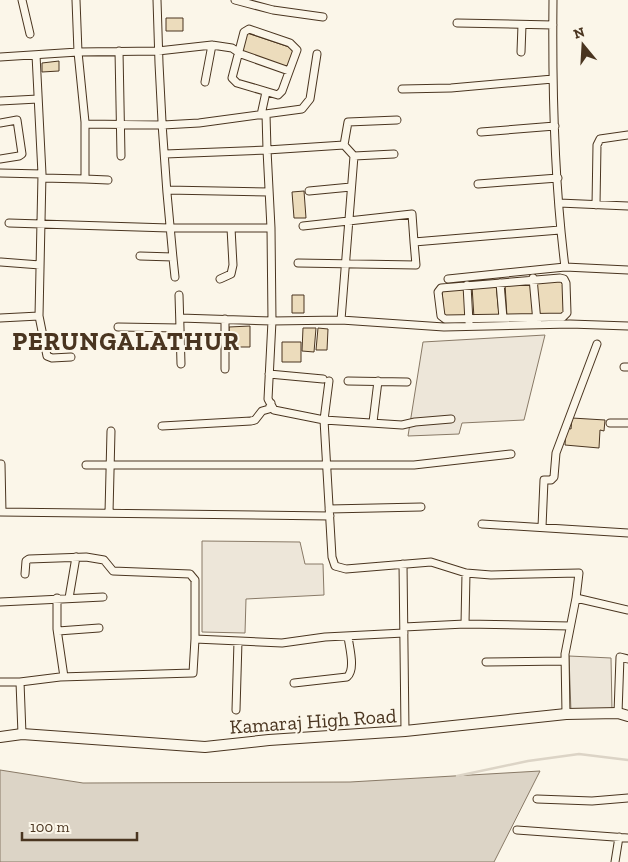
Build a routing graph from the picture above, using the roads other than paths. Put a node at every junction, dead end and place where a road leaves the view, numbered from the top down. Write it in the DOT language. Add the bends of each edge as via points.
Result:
graph roads {
  1 [pos="22,0"];
  2 [pos="76,0"];
  3 [pos="157,0"];
  4 [pos="235,0"];
  5 [pos="553,0"];
  6 [pos="323,17"];
  7 [pos="457,23"];
  8 [pos="522,25"];
  9 [pos="553,25"];
  10 [pos="30,34"];
  11 [pos="212,45"];
  12 [pos="119,51"];
  13 [pos="158,51"];
  14 [pos="238,51"];
  15 [pos="78,52"];
  16 [pos="521,52"];
  17 [pos="317,54"];
  18 [pos="36,55"];
  19 [pos="0,57"];
  20 [pos="289,71"];
  21 [pos="553,79"];
  22 [pos="205,82"];
  23 [pos="402,89"];
  24 [pos="266,92"];
  25 [pos="38,99"];
  26 [pos="0,101"];
  27 [pos="264,114"];
  28 [pos="397,120"];
  29 [pos="0,123"];
  30 [pos="85,124"];
  31 [pos="120,124"];
  32 [pos="163,125"];
  33 [pos="555,126"];
  34 [pos="481,132"];
  35 [pos="628,135"];
  36 [pos="344,145"];
  37 [pos="267,150"];
  38 [pos="165,154"];
  39 [pos="394,154"];
  40 [pos="121,156"];
  41 [pos="354,156"];
  42 [pos="0,159"];
  43 [pos="0,173"];
  44 [pos="42,176"];
  45 [pos="558,178"];
  46 [pos="85,179"];
  47 [pos="108,180"];
  48 [pos="478,184"];
  49 [pos="351,187"];
  50 [pos="167,190"];
  51 [pos="309,191"];
  52 [pos="269,192"];
  53 [pos="559,203"];
  54 [pos="596,206"];
  55 [pos="628,206"];
  56 [pos="348,220"];
  57 [pos="9,223"];
  58 [pos="41,223"];
  59 [pos="302,226"];
  60 [pos="169,228"];
  61 [pos="231,228"];
  62 [pos="270,228"];
  63 [pos="560,230"];
  64 [pos="414,242"];
  65 [pos="140,256"];
  66 [pos="173,257"];
  67 [pos="1,262"];
  68 [pos="298,263"];
  69 [pos="345,264"];
  70 [pos="40,265"];
  71 [pos="565,267"];
  72 [pos="628,270"];
  73 [pos="532,271"];
  74 [pos="174,276"];
  75 [pos="220,279"];
  76 [pos="448,279"];
  77 [pos="533,280"];
  78 [pos="500,283"];
  79 [pos="467,286"];
  80 [pos="179,295"];
  81 [pos="39,316"];
  82 [pos="0,318"];
  83 [pos="180,318"];
  84 [pos="470,318"];
  85 [pos="503,318"];
  86 [pos="225,319"];
  87 [pos="341,320"];
  88 [pos="272,321"];
  89 [pos="537,321"];
  90 [pos="628,326"];
  91 [pos="118,327"];
  92 [pos="469,327"];
  93 [pos="180,328"];
  94 [pos="597,344"];
  95 [pos="71,357"];
  96 [pos="181,364"];
  97 [pos="225,369"];
  98 [pos="269,374"];
  99 [pos="348,381"];
  100 [pos="378,381"];
  101 [pos="407,382"];
  102 [pos="271,403"];
  103 [pos="451,419"];
  104 [pos="324,420"];
  105 [pos="373,422"];
  106 [pos="610,423"];
  107 [pos="628,423"];
  108 [pos="162,426"];
  109 [pos="111,431"];
  110 [pos="511,454"];
  111 [pos="1,464"];
  112 [pos="86,465"];
  113 [pos="111,465"];
  114 [pos="327,466"];
  115 [pos="421,508"];
  116 [pos="1,512"];
  117 [pos="330,512"];
  118 [pos="109,513"];
  119 [pos="482,524"];
  120 [pos="542,526"];
  121 [pos="628,533"];
  122 [pos="76,557"];
  123 [pos="403,564"];
  124 [pos="466,573"];
  125 [pos="25,574"];
  126 [pos="103,597"];
  127 [pos="57,598"];
  128 [pos="69,598"];
  129 [pos="576,598"];
  130 [pos="0,602"];
  131 [pos="628,610"];
  132 [pos="465,624"];
  133 [pos="570,626"];
  134 [pos="100,628"];
  135 [pos="404,630"];
  136 [pos="58,631"];
  137 [pos="348,636"];
  138 [pos="195,639"];
  139 [pos="238,641"];
  140 [pos="624,658"];
  141 [pos="564,661"];
  142 [pos="486,662"];
  143 [pos="620,669"];
  144 [pos="628,673"];
  145 [pos="64,677"];
  146 [pos="0,682"];
  147 [pos="20,682"];
  148 [pos="294,683"];
  149 [pos="236,710"];
  150 [pos="566,714"];
  151 [pos="623,715"];
  152 [pos="405,732"];
  153 [pos="22,734"];
  154 [pos="0,736"];
  155 [pos="628,798"];
  156 [pos="537,799"];
  157 [pos="517,830"];
  158 [pos="619,837"];
  159 [pos="628,838"];
  160 [pos="616,862"];
  1 -- 10 [label="street"];
  2 -- 15 [label="street"];
  3 -- 13 [label="street"];
  4 -- 6 [label="street" via="273,10"];
  5 -- 9 [label="street"];
  7 -- 8 [label="street"];
  8 -- 9 [label="street"];
  8 -- 16 [label="street"];
  9 -- 21 [label="street"];
  11 -- 13 [label="street"];
  11 -- 14 [label="street"];
  11 -- 22 [label="street"];
  12 -- 13 [label="street"];
  12 -- 15 [label="street"];
  12 -- 31 [label="street"];
  13 -- 32 [label="street"];
  14 -- 20 [label="street"];
  14 -- 20 [label="street" via="244,32 249,29 290,43 297,50"];
  14 -- 24 [label="street" via="233,81"];
  15 -- 18 [label="street"];
  15 -- 30 [label="street"];
  17 -- 27 [label="street" via="310,99 302,109"];
  18 -- 19 [label="street"];
  18 -- 25 [label="street"];
  20 -- 24 [label="street" via="278,95"];
  21 -- 23 [label="street"];
  21 -- 33 [label="street"];
  24 -- 27 [label="street"];
  25 -- 26 [label="street"];
  25 -- 44 [label="street"];
  27 -- 32 [label="street"];
  27 -- 37 [label="street"];
  28 -- 36 [label="street" via="348,122"];
  29 -- 42 [label="street" via="17,120 22,154"];
  30 -- 31 [label="street"];
  30 -- 46 [label="street"];
  31 -- 32 [label="street"];
  31 -- 40 [label="street"];
  32 -- 38 [label="street"];
  33 -- 34 [label="street"];
  33 -- 45 [label="street"];
  35 -- 54 [label="street" via="600,139 597,145"];
  36 -- 37 [label="street"];
  36 -- 41 [label="street"];
  37 -- 38 [label="street"];
  37 -- 52 [label="street"];
  38 -- 50 [label="street"];
  39 -- 41 [label="street"];
  41 -- 49 [label="street"];
  43 -- 44 [label="street"];
  44 -- 46 [label="street"];
  44 -- 58 [label="street"];
  45 -- 48 [label="street"];
  45 -- 53 [label="street"];
  46 -- 47 [label="street"];
  49 -- 51 [label="street"];
  49 -- 56 [label="street"];
  50 -- 52 [label="street"];
  50 -- 60 [label="street"];
  52 -- 62 [label="street"];
  53 -- 54 [label="street"];
  53 -- 63 [label="street"];
  54 -- 55 [label="street"];
  56 -- 59 [label="street"];
  56 -- 64 [label="street" via="412,214"];
  56 -- 69 [label="street"];
  57 -- 58 [label="street"];
  58 -- 60 [label="street"];
  58 -- 70 [label="street"];
  60 -- 61 [label="street"];
  60 -- 66 [label="street"];
  61 -- 62 [label="street"];
  61 -- 75 [label="street" via="233,265 231,274"];
  62 -- 88 [label="street"];
  63 -- 64 [label="street"];
  63 -- 71 [label="street"];
  64 -- 69 [label="street" via="416,266"];
  65 -- 66 [label="street"];
  66 -- 74 [label="street"];
  67 -- 70 [label="street"];
  68 -- 69 [label="street"];
  69 -- 87 [label="street"];
  70 -- 81 [label="street"];
  71 -- 72 [label="street"];
  71 -- 73 [label="street"];
  73 -- 76 [label="street"];
  73 -- 77 [label="street"];
  77 -- 78 [label="street"];
  77 -- 89 [label="street"];
  77 -- 89 [label="street" via="560,278 566,282 566,315"];
  78 -- 79 [label="street"];
  78 -- 85 [label="street"];
  79 -- 84 [label="street"];
  79 -- 84 [label="street" via="441,288 438,292 442,318"];
  80 -- 83 [label="street"];
  81 -- 82 [label="street"];
  81 -- 95 [label="street" via="46,356"];
  83 -- 86 [label="street"];
  83 -- 93 [label="street"];
  84 -- 85 [label="street"];
  84 -- 92 [label="street"];
  85 -- 89 [label="street"];
  86 -- 88 [label="street"];
  86 -- 97 [label="street"];
  87 -- 88 [label="street"];
  87 -- 92 [label="street"];
  88 -- 98 [label="street"];
  89 -- 90 [label="street"];
  89 -- 92 [label="street"];
  91 -- 93 [label="street"];
  93 -- 96 [label="street"];
  94 -- 120 [label="street" via="556,452 554,478 544,480"];
  98 -- 102 [label="street" via="268,399"];
  98 -- 104 [label="street" via="326,380"];
  99 -- 100 [label="street"];
  100 -- 101 [label="street"];
  100 -- 105 [label="street"];
  102 -- 104 [label="street" via="274,410"];
  102 -- 108 [label="street" via="267,411 262,411 251,421"];
  103 -- 105 [label="street" via="402,425"];
  104 -- 105 [label="street"];
  104 -- 114 [label="street"];
  106 -- 107 [label="street"];
  109 -- 113 [label="street"];
  110 -- 114 [label="street" via="414,465"];
  111 -- 116 [label="street"];
  112 -- 113 [label="street"];
  113 -- 114 [label="street"];
  113 -- 118 [label="street"];
  114 -- 117 [label="street"];
  115 -- 117 [label="street"];
  116 -- 118 [label="street"];
  117 -- 118 [label="street"];
  117 -- 123 [label="street" via="335,566 346,570"];
  119 -- 120 [label="street"];
  120 -- 121 [label="street"];
  122 -- 125 [label="street" via="29,559"];
  122 -- 128 [label="street"];
  122 -- 138 [label="street" via="104,560 112,571 194,576"];
  123 -- 124 [label="street" via="431,562"];
  123 -- 135 [label="street"];
  124 -- 129 [label="street" via="579,573"];
  124 -- 132 [label="street"];
  126 -- 128 [label="street"];
  127 -- 128 [label="street"];
  127 -- 130 [label="street"];
  127 -- 136 [label="street"];
  129 -- 131 [label="street"];
  129 -- 133 [label="street"];
  132 -- 133 [label="street"];
  132 -- 135 [label="street"];
  133 -- 141 [label="street"];
  134 -- 136 [label="street"];
  135 -- 137 [label="street"];
  135 -- 152 [label="street"];
  136 -- 145 [label="street"];
  137 -- 139 [label="street" via="282,643"];
  137 -- 148 [label="street" via="351,668 347,677"];
  138 -- 139 [label="street"];
  138 -- 145 [label="street" via="193,673"];
  139 -- 149 [label="street"];
  140 -- 143 [label="street"];
  141 -- 142 [label="street"];
  141 -- 150 [label="street"];
  143 -- 144 [label="street"];
  143 -- 151 [label="street"];
  145 -- 147 [label="street"];
  146 -- 147 [label="street"];
  147 -- 153 [label="street"];
  150 -- 151 [label="street, Kamaraj High Road"];
  150 -- 152 [label="street, Kamaraj High Road"];
  152 -- 153 [label="street, Kamaraj High Road" via="204,747"];
  153 -- 154 [label="street, Kamaraj High Road"];
  155 -- 156 [label="street" via="592,801"];
  157 -- 158 [label="street"];
  158 -- 159 [label="street"];
  158 -- 160 [label="street"];
}
